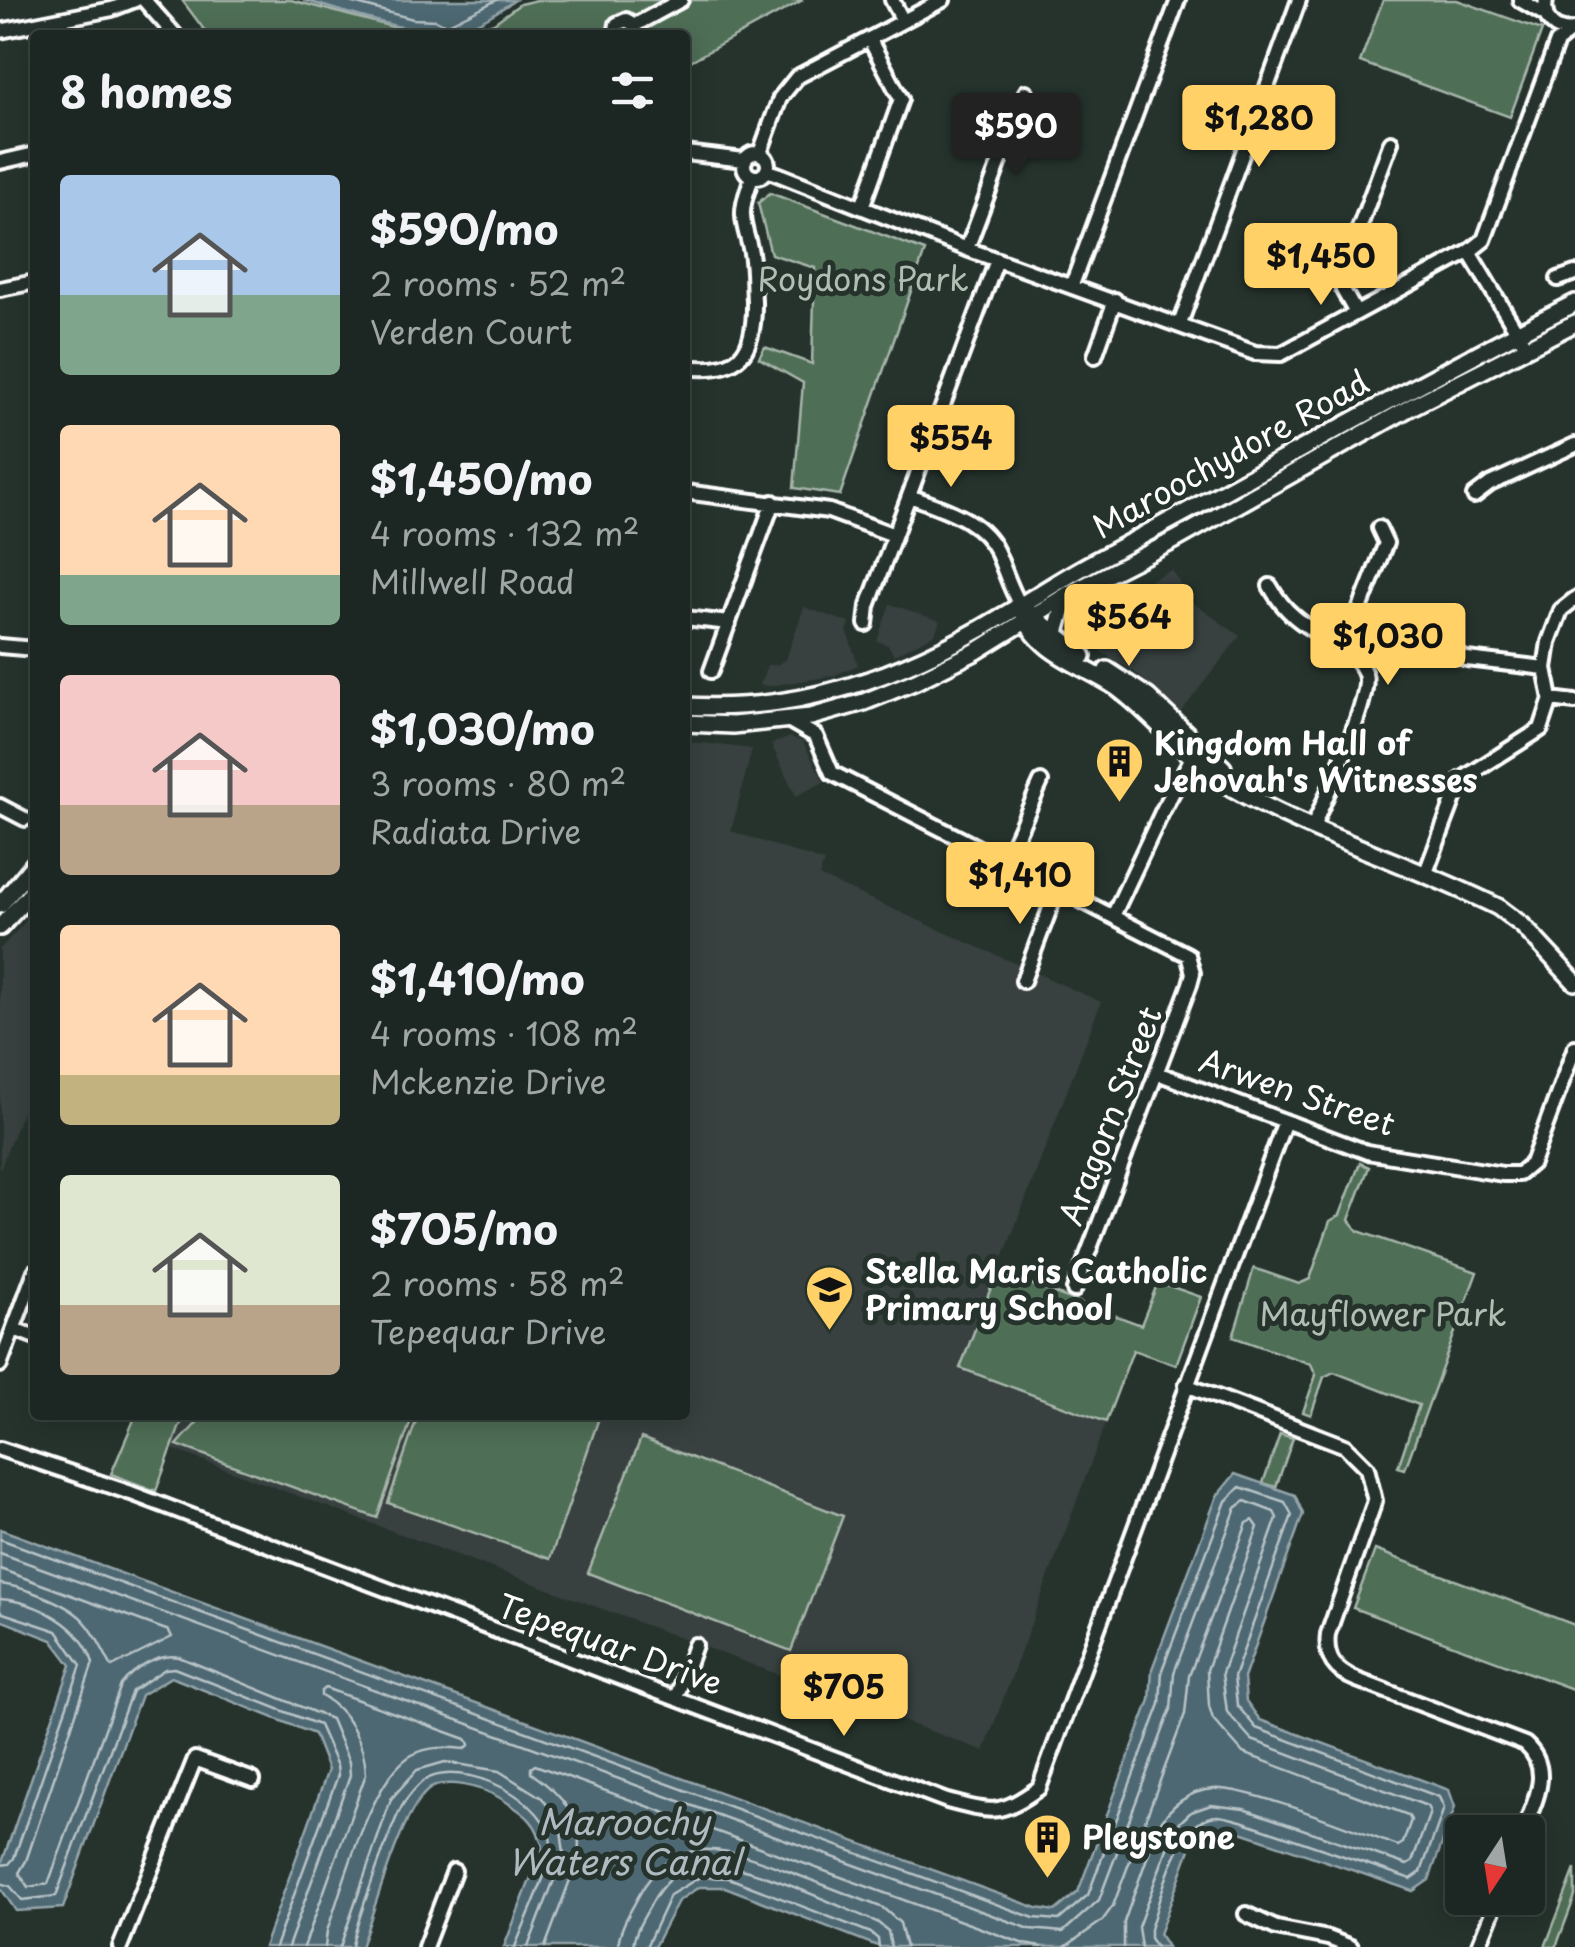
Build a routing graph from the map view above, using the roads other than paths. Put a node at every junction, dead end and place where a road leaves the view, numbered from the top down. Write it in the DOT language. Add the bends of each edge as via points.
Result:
graph roads {
  1 [pos="135,0"];
  2 [pos="144,0"];
  3 [pos="664,0"];
  4 [pos="680,0"];
  5 [pos="892,0"];
  6 [pos="943,0"];
  7 [pos="1178,0"];
  8 [pos="1520,0"];
  9 [pos="1546,0"];
  10 [pos="1293,2"];
  11 [pos="651,17"];
  12 [pos="1549,20"];
  13 [pos="903,21"];
  14 [pos="171,30"];
  15 [pos="617,30"];
  16 [pos="636,30"];
  17 [pos="1573,30"];
  18 [pos="0,31"];
  19 [pos="870,40"];
  20 [pos="1557,42"];
  21 [pos="1026,92"];
  22 [pos="1391,142"];
  23 [pos="690,153"];
  24 [pos="760,153"];
  25 [pos="30,155"];
  26 [pos="744,160"];
  27 [pos="0,162"];
  28 [pos="766,170"];
  29 [pos="752,176"];
  30 [pos="862,207"];
  31 [pos="968,249"];
  32 [pos="1469,252"];
  33 [pos="997,260"];
  34 [pos="1575,272"];
  35 [pos="1558,279"];
  36 [pos="30,283"];
  37 [pos="1072,285"];
  38 [pos="0,288"];
  39 [pos="1115,300"];
  40 [pos="1575,303"];
  41 [pos="1356,313"];
  42 [pos="1575,323"];
  43 [pos="1180,324"];
  44 [pos="1522,340"];
  45 [pos="1094,356"];
  46 [pos="690,369"];
  47 [pos="1575,445"];
  48 [pos="690,493"];
  49 [pos="910,496"];
  50 [pos="1474,496"];
  51 [pos="773,502"];
  52 [pos="1378,528"];
  53 [pos="894,536"];
  54 [pos="1270,586"];
  55 [pos="1067,595"];
  56 [pos="1575,599"];
  57 [pos="1020,605"];
  58 [pos="690,619"];
  59 [pos="1030,619"];
  60 [pos="729,623"];
  61 [pos="866,624"];
  62 [pos="1055,636"];
  63 [pos="1410,641"];
  64 [pos="0,646"];
  65 [pos="30,649"];
  66 [pos="1344,650"];
  67 [pos="1545,668"];
  68 [pos="712,671"];
  69 [pos="1550,699"];
  70 [pos="1575,702"];
  71 [pos="690,706"];
  72 [pos="841,710"];
  73 [pos="788,720"];
  74 [pos="690,723"];
  75 [pos="816,736"];
  76 [pos="1196,750"];
  77 [pos="1041,782"];
  78 [pos="0,806"];
  79 [pos="25,819"];
  80 [pos="1313,827"];
  81 [pos="1005,862"];
  82 [pos="30,869"];
  83 [pos="1425,874"];
  84 [pos="1058,887"];
  85 [pos="30,894"];
  86 [pos="0,905"];
  87 [pos="1114,914"];
  88 [pos="0,927"];
  89 [pos="1023,981"];
  90 [pos="1575,982"];
  91 [pos="1575,1047"];
  92 [pos="1157,1073"];
  93 [pos="1284,1122"];
  94 [pos="30,1285"];
  95 [pos="1074,1290"];
  96 [pos="14,1329"];
  97 [pos="30,1335"];
  98 [pos="0,1365"];
  99 [pos="1186,1386"];
  100 [pos="0,1449"];
  101 [pos="695,1646"];
  102 [pos="676,1698"];
  103 [pos="253,1780"];
  104 [pos="1530,1815"];
  105 [pos="454,1870"];
  106 [pos="1246,1914"];
  107 [pos="1491,1915"];
  108 [pos="120,1947"];
  109 [pos="426,1947"];
  110 [pos="1352,1947"];
  111 [pos="1478,1947"];
  1 -- 18 [label="street"];
  2 -- 14 [label="street"];
  3 -- 11 [label="street"];
  4 -- 11 [label="street"];
  5 -- 13 [label="street"];
  6 -- 13 [label="street"];
  7 -- 37 [label="street"];
  8 -- 12 [label="street"];
  9 -- 12 [label="street"];
  10 -- 43 [label="street"];
  11 -- 16 [label="street"];
  12 -- 17 [label="street"];
  12 -- 20 [label="street"];
  13 -- 19 [label="street"];
  15 -- 16 [label="street" via="630,21"];
  17 -- 20 [label="street"];
  19 -- 24 [label="street" via="789,84"];
  19 -- 30 [label="street" via="901,99"];
  20 -- 32 [label="street" via="1484,240"];
  21 -- 31 [label="street"];
  22 -- 41 [label="street" via="1342,278"];
  23 -- 26 [label="street"];
  24 -- 26 [label="street"];
  24 -- 28 [label="street"];
  25 -- 27 [label="street"];
  26 -- 29 [label="street"];
  28 -- 29 [label="street"];
  28 -- 30 [label="street"];
  29 -- 46 [label="street" via="742,215 752,259 752,340 723,368"];
  30 -- 31 [label="street"];
  31 -- 33 [label="street"];
  32 -- 41 [label="street"];
  32 -- 44 [label="street"];
  33 -- 37 [label="street"];
  33 -- 49 [label="street"];
  34 -- 35 [label="street"];
  36 -- 38 [label="street"];
  37 -- 39 [label="street"];
  39 -- 43 [label="street"];
  39 -- 45 [label="street"];
  40 -- 44 [label="main road, Maroochydore Road"];
  41 -- 43 [label="street" via="1281,354 1254,353"];
  42 -- 44 [label="main road, Maroochydore Road"];
  44 -- 55 [label="main road, Maroochydore Road"];
  44 -- 57 [label="main road, Maroochydore Road" via="1394,396"];
  47 -- 50 [label="street"];
  48 -- 51 [label="street"];
  49 -- 53 [label="street"];
  49 -- 57 [label="street" via="981,530"];
  51 -- 53 [label="street" via="829,511"];
  51 -- 60 [label="street"];
  52 -- 66 [label="street" via="1386,542"];
  53 -- 61 [label="street"];
  54 -- 66 [label="street" via="1283,610"];
  55 -- 59 [label="main road, Maroochydore Road"];
  55 -- 62 [label="main road"];
  56 -- 67 [label="street" via="1562,610"];
  57 -- 59 [label="main road"];
  57 -- 71 [label="main road, Maroochydore Road" via="946,647 846,690 748,707"];
  58 -- 60 [label="street"];
  59 -- 62 [label="main road"];
  59 -- 72 [label="main road, Maroochydore Road" via="946,667"];
  59 -- 76 [label="main road" via="1046,646 1126,694"];
  60 -- 68 [label="street"];
  62 -- 76 [label="main road" via="1141,690"];
  63 -- 67 [label="street" via="1467,659"];
  64 -- 65 [label="street"];
  66 -- 80 [label="street" via="1355,656 1367,689"];
  67 -- 69 [label="street"];
  69 -- 70 [label="street"];
  69 -- 83 [label="street" via="1541,728 1461,780"];
  72 -- 73 [label="main road, Maroochydore Road"];
  72 -- 75 [label="street" via="825,719"];
  73 -- 74 [label="main road, Maroochydore Road"];
  73 -- 75 [label="street"];
  75 -- 81 [label="street" via="832,773"];
  76 -- 80 [label="main road" via="1231,787"];
  76 -- 87 [label="street"];
  77 -- 81 [label="street"];
  78 -- 79 [label="street"];
  80 -- 83 [label="main road"];
  81 -- 84 [label="street"];
  82 -- 86 [label="main road"];
  83 -- 90 [label="main road" via="1522,925"];
  84 -- 87 [label="street"];
  84 -- 89 [label="street"];
  85 -- 88 [label="main road"];
  87 -- 92 [label="street, Aragorn Street" via="1181,949 1192,962"];
  91 -- 93 [label="street, Arwen Street" via="1532,1163 1519,1174 1367,1152"];
  92 -- 93 [label="street, Arwen Street"];
  92 -- 95 [label="street, Aragorn Street"];
  93 -- 99 [label="street, Tepequar Drive"];
  94 -- 96 [label="street"];
  96 -- 97 [label="street"];
  96 -- 98 [label="street"];
  99 -- 102 [label="street, Tepequar Drive" via="1039,1788 1010,1808 985,1811 947,1801"];
  99 -- 104 [label="street" via="1326,1438 1359,1457 1375,1501 1328,1634 1331,1662 1343,1674 1534,1751 1541,1786"];
  100 -- 102 [label="street, Tepequar Drive"];
  101 -- 102 [label="street"];
  103 -- 108 [label="street" via="195,1759"];
  105 -- 109 [label="street"];
  106 -- 110 [label="street"];
  107 -- 111 [label="street"];
}
